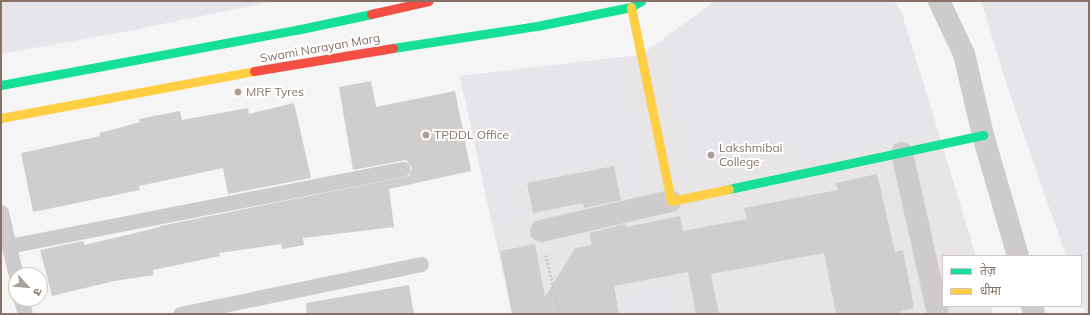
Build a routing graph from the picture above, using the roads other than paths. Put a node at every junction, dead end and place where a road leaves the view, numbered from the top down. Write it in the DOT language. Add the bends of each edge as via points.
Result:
graph roads {
  1 [pos="429,1"];
  2 [pos="641,1"];
  3 [pos="939,1"];
  4 [pos="631,8"];
  5 [pos="1,85"];
  6 [pos="1,118"];
  7 [pos="983,135"];
  8 [pos="902,153"];
  9 [pos="403,169"];
  10 [pos="671,201"];
  11 [pos="1,212"];
  12 [pos="541,231"];
  13 [pos="9,246"];
  14 [pos="1018,255"];
  15 [pos="421,264"];
  16 [pos="14,267"];
  17 [pos="180,314"];
  18 [pos="938,314"];
  1 -- 5 [label="main road, Swami Narayan Marg" via="296,30"];
  2 -- 4 [label="main road, Swami Narayan Marg"];
  3 -- 7 [label="street" via="964,54"];
  4 -- 6 [label="main road, Swami Narayan Marg" via="537,26 317,59"];
  4 -- 10 [label="main road"];
  7 -- 8 [label="main road"];
  7 -- 14 [label="street"];
  8 -- 10 [label="main road"];
  8 -- 18 [label="street"];
  9 -- 13 [label="lane"];
  10 -- 12 [label="street"];
  11 -- 13 [label="lane"];
  13 -- 16 [label="lane"];
  15 -- 17 [label="lane"];
}
